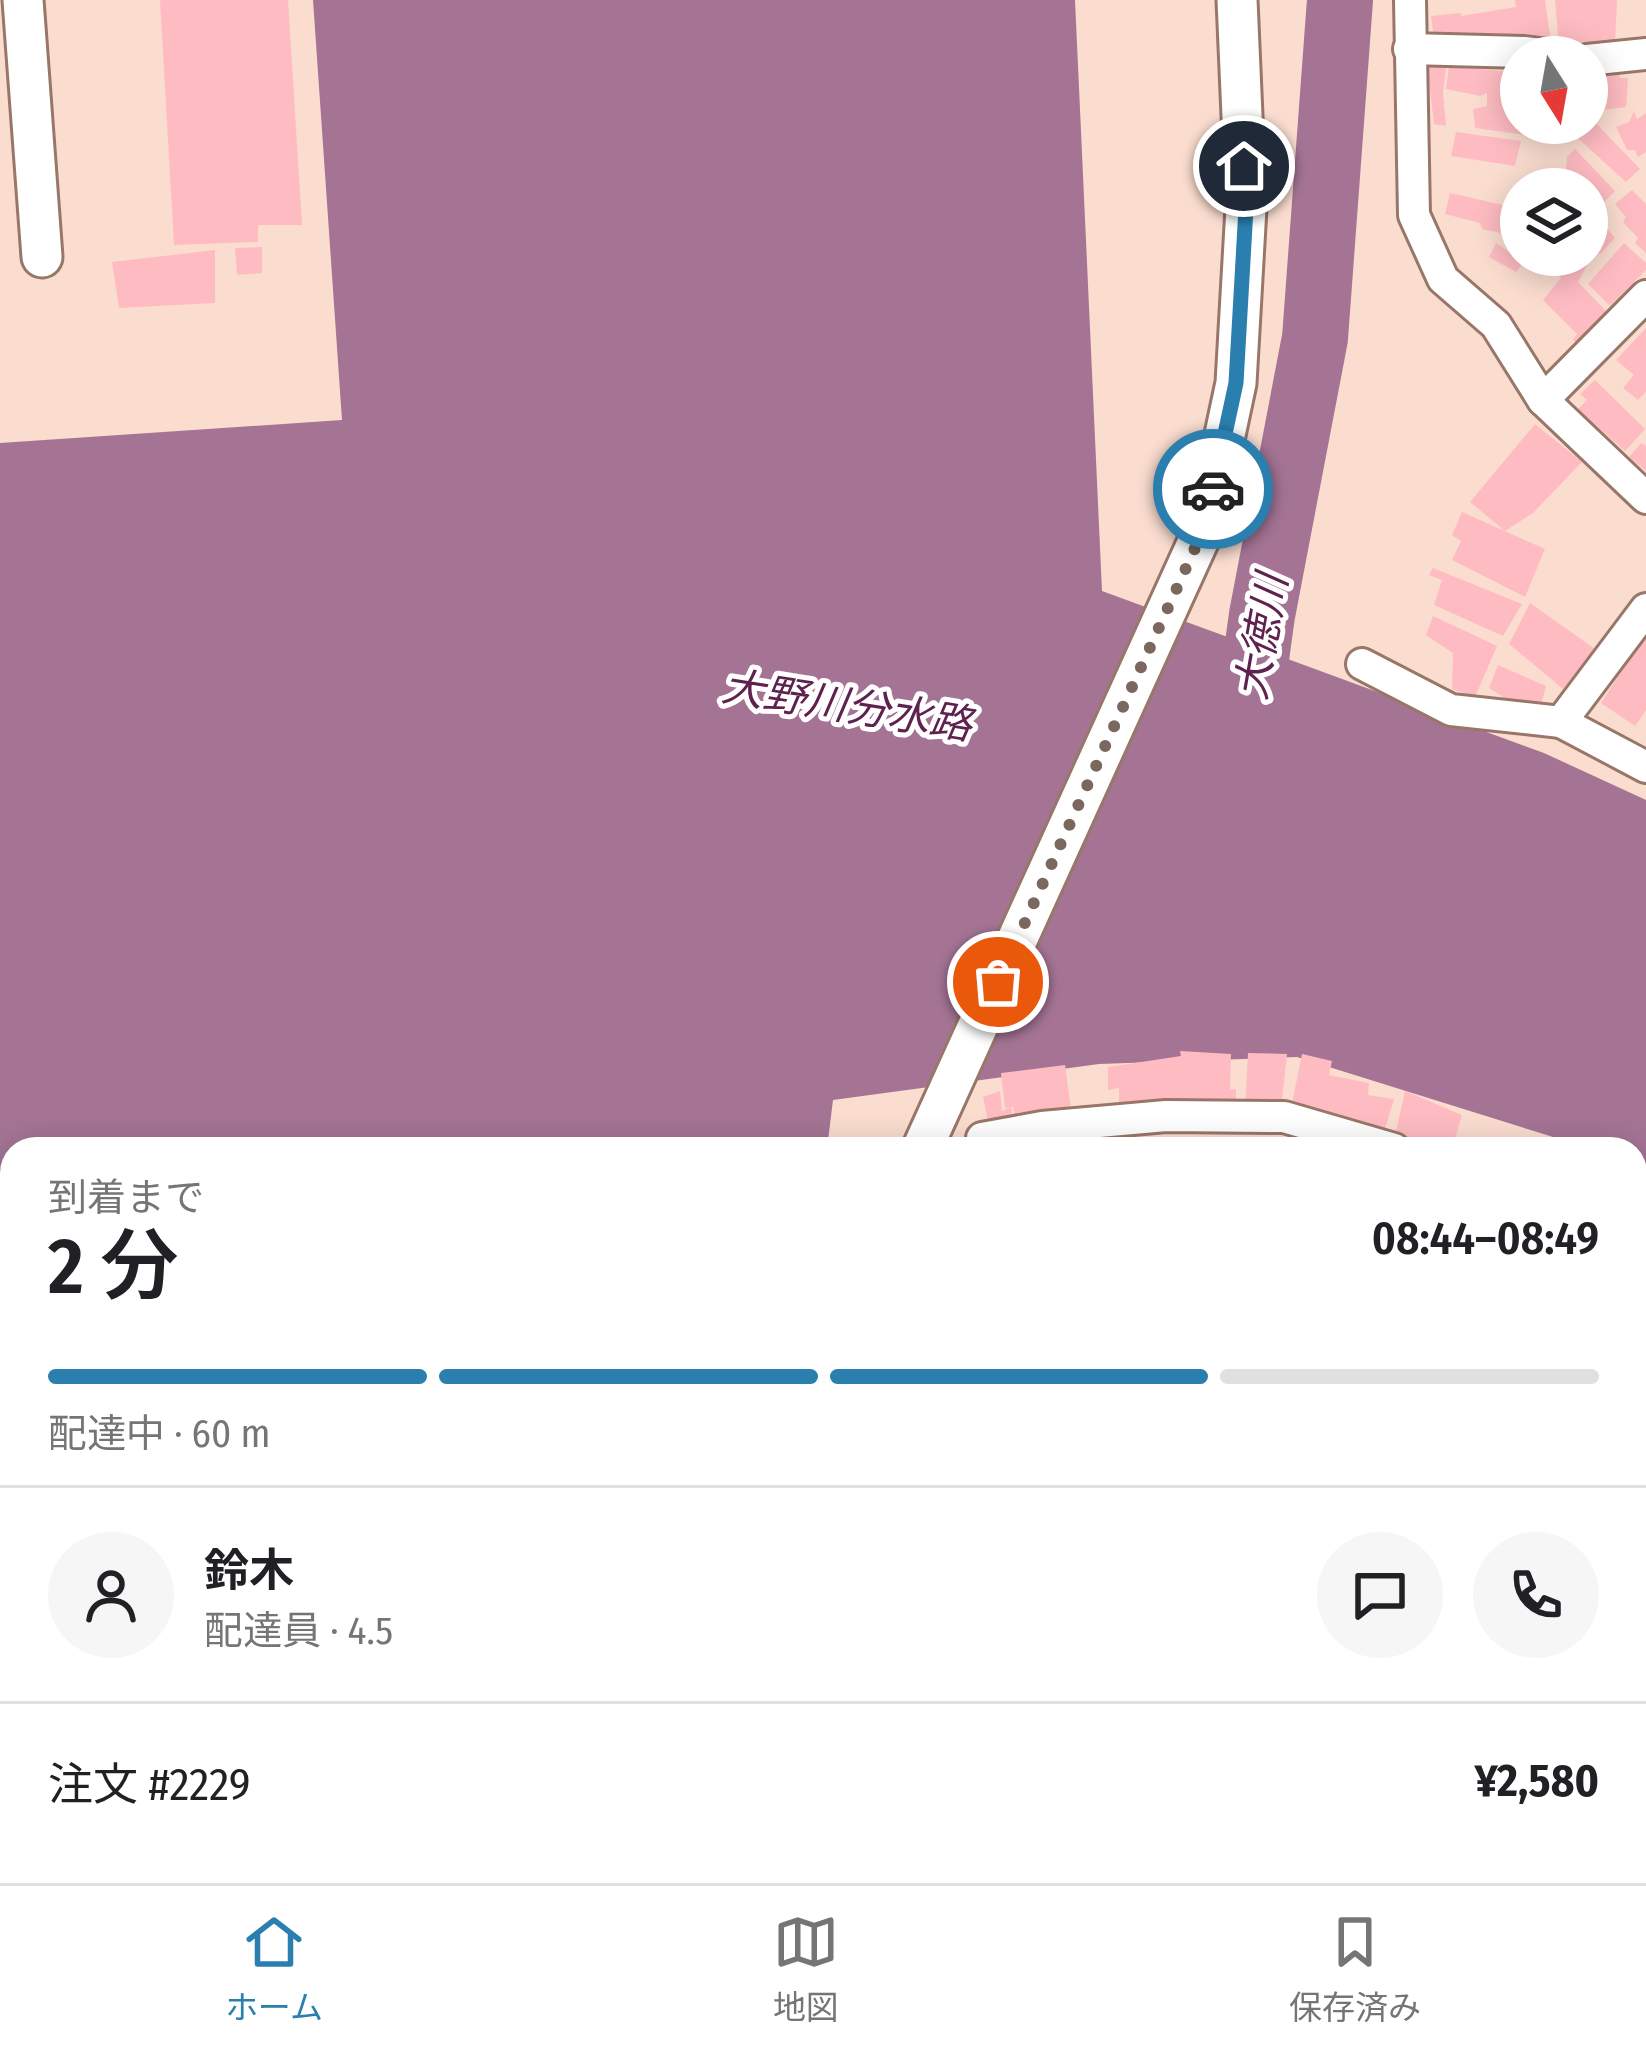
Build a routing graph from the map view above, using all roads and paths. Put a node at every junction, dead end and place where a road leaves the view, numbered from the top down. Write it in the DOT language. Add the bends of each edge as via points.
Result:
graph roads {
  1 [pos="23,0"];
  2 [pos="1237,0"];
  3 [pos="1409,0"];
  4 [pos="1409,49"];
  5 [pos="1500,51"];
  6 [pos="1646,54"];
  7 [pos="1608,57"];
  8 [pos="42,257"];
  9 [pos="1646,296"];
  10 [pos="1543,400"];
  11 [pos="1646,498"];
  12 [pos="1646,609"];
  13 [pos="1362,664"];
  14 [pos="1561,722"];
  15 [pos="1646,767"];
  16 [pos="927,1137"];
  17 [pos="987,1137"];
  18 [pos="1353,1137"];
  1 -- 8 [label="street"];
  2 -- 16 [label="street" via="1245,230 1236,383 1206,524"];
  3 -- 4 [label="street"];
  4 -- 5 [label="street"];
  4 -- 10 [label="street" via="1414,215 1443,279 1496,326"];
  6 -- 7 [label="street"];
  9 -- 10 [label="street"];
  10 -- 11 [label="street"];
  12 -- 14 [label="street"];
  13 -- 14 [label="street" via="1450,710"];
  14 -- 15 [label="street"];
  17 -- 18 [label="street" via="1166,1116 1284,1117"];
}
